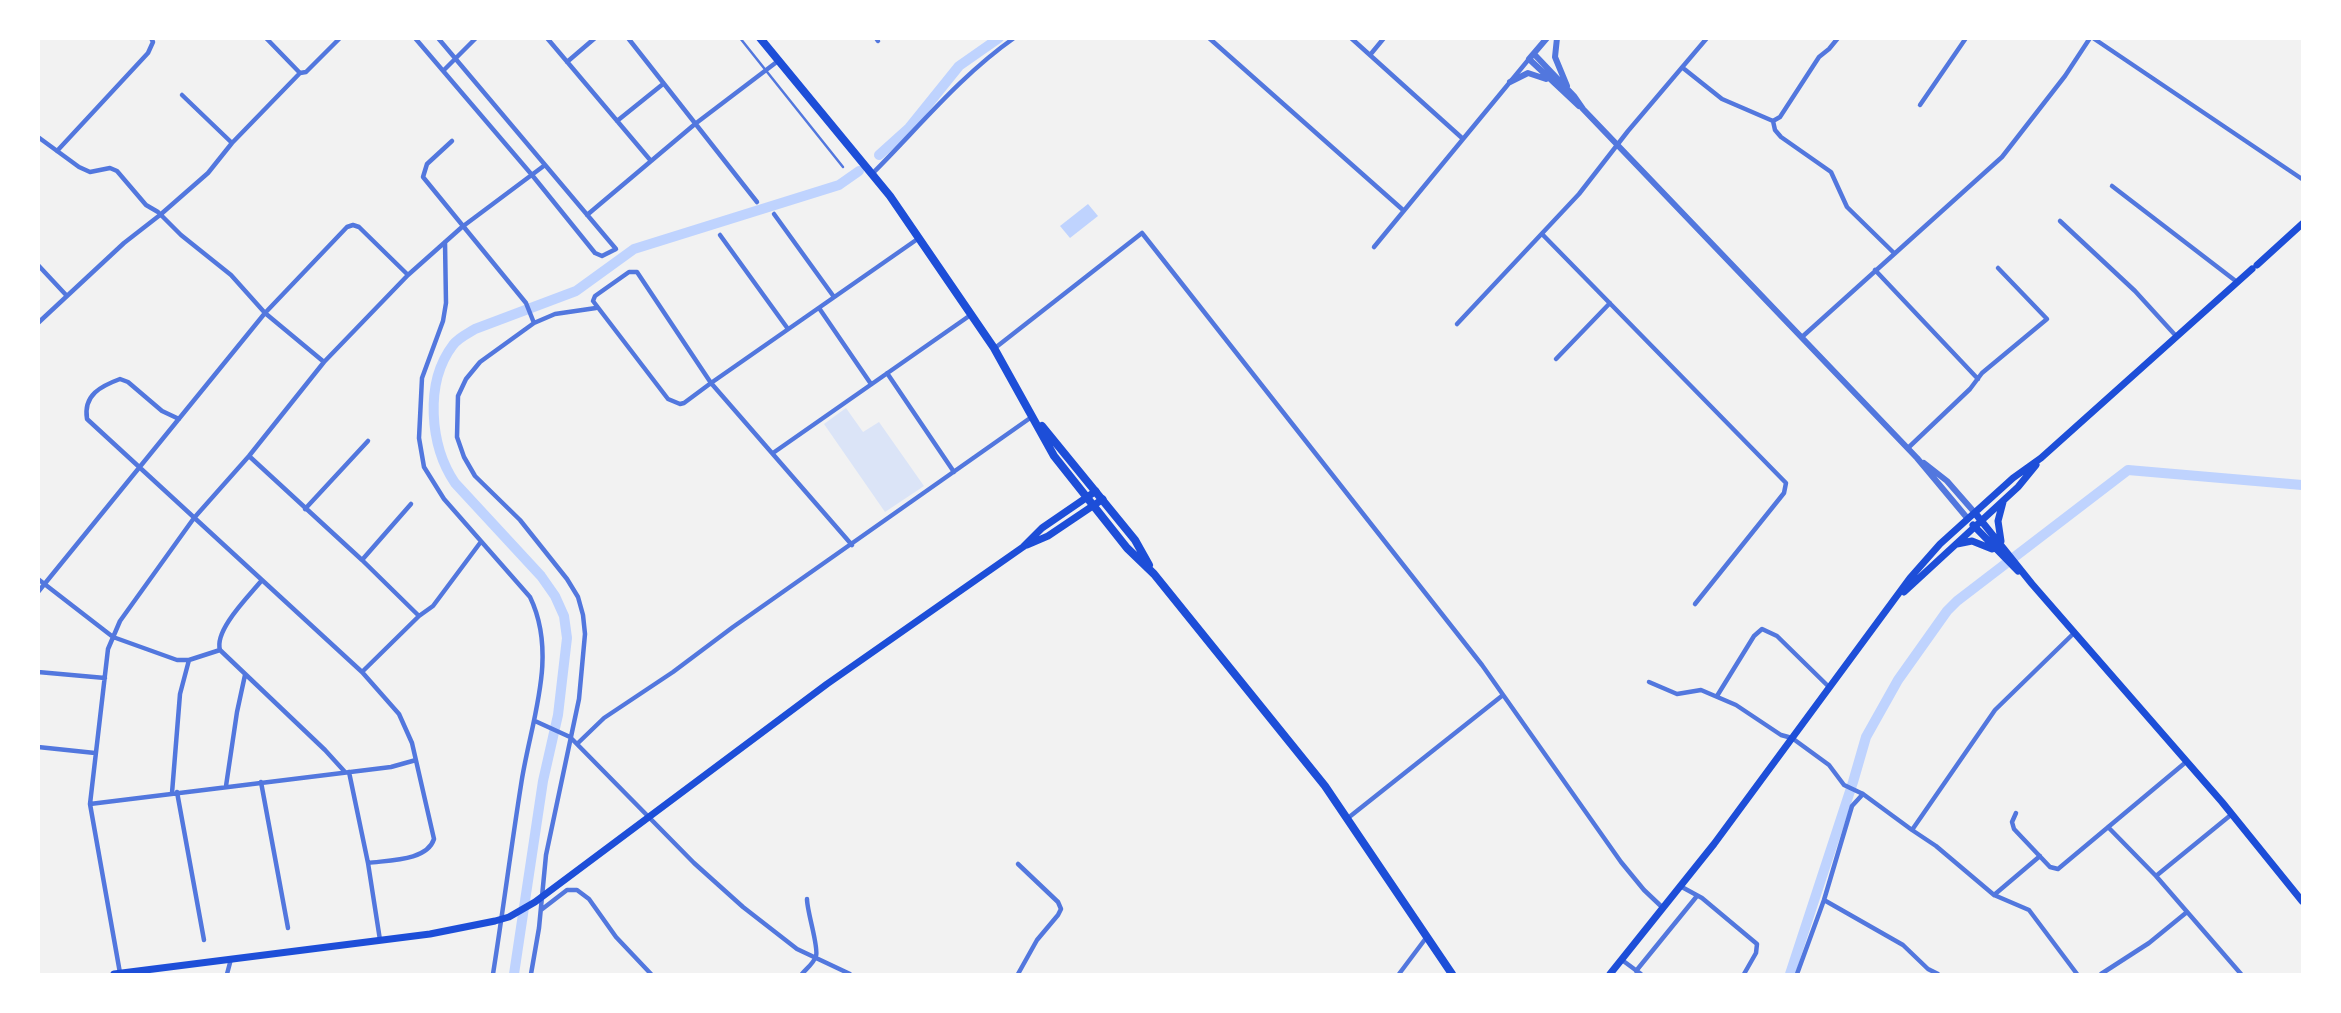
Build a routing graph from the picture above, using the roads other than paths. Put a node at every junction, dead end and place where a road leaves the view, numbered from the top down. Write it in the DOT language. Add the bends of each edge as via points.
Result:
graph roads {
  1 [pos="150,38"];
  2 [pos="265,38"];
  3 [pos="340,38"];
  4 [pos="415,38"];
  5 [pos="438,38"];
  6 [pos="476,38"];
  7 [pos="547,38"];
  8 [pos="596,38"];
  9 [pos="628,38"];
  10 [pos="740,38"];
  11 [pos="760,38"];
  12 [pos="1014,38"];
  13 [pos="1209,38"];
  14 [pos="1351,38"];
  15 [pos="1384,38"];
  16 [pos="1547,38"];
  17 [pos="1556,38"];
  18 [pos="1707,38"];
  19 [pos="1838,38"];
  20 [pos="1966,38"];
  21 [pos="2091,38"];
  22 [pos="1370,55"];
  23 [pos="1532,57"];
  24 [pos="455,58"];
  25 [pos="778,61"];
  26 [pos="567,62"];
  27 [pos="1683,68"];
  28 [pos="443,71"];
  29 [pos="765,71"];
  30 [pos="300,73"];
  31 [pos="1510,82"];
  32 [pos="663,84"];
  33 [pos="1554,84"];
  34 [pos="1570,91"];
  35 [pos="182,95"];
  36 [pos="1920,104"];
  37 [pos="1583,109"];
  38 [pos="617,121"];
  39 [pos="1773,121"];
  40 [pos="695,124"];
  41 [pos="38,137"];
  42 [pos="1463,139"];
  43 [pos="452,141"];
  44 [pos="232,143"];
  45 [pos="1617,145"];
  46 [pos="57,151"];
  47 [pos="651,161"];
  48 [pos="545,165"];
  49 [pos="843,167"];
  50 [pos="872,174"];
  51 [pos="532,175"];
  52 [pos="2302,179"];
  53 [pos="2112,186"];
  54 [pos="757,202"];
  55 [pos="1402,210"];
  56 [pos="774,214"];
  57 [pos="160,215"];
  58 [pos="587,215"];
  59 [pos="2060,221"];
  60 [pos="2302,225"];
  61 [pos="462,226"];
  62 [pos="1542,234"];
  63 [pos="720,235"];
  64 [pos="920,238"];
  65 [pos="445,242"];
  66 [pos="1374,247"];
  67 [pos="1894,253"];
  68 [pos="38,265"];
  69 [pos="1998,268"];
  70 [pos="1875,270"];
  71 [pos="408,275"];
  72 [pos="2238,283"];
  73 [pos="67,296"];
  74 [pos="834,298"];
  75 [pos="1610,303"];
  76 [pos="596,308"];
  77 [pos="819,308"];
  78 [pos="265,313"];
  79 [pos="972,314"];
  80 [pos="38,323"];
  81 [pos="534,323"];
  82 [pos="1457,324"];
  83 [pos="788,329"];
  84 [pos="1802,337"];
  85 [pos="2177,337"];
  86 [pos="994,348"];
  87 [pos="1556,359"];
  88 [pos="324,362"];
  89 [pos="887,373"];
  90 [pos="1978,379"];
  91 [pos="712,383"];
  92 [pos="871,384"];
  93 [pos="1033,416"];
  94 [pos="179,419"];
  95 [pos="368,441"];
  96 [pos="1908,448"];
  97 [pos="772,453"];
  98 [pos="249,456"];
  99 [pos="2041,457"];
  100 [pos="139,467"];
  101 [pos="954,472"];
  102 [pos="1096,491"];
  103 [pos="1087,497"];
  104 [pos="1103,499"];
  105 [pos="2003,501"];
  106 [pos="411,504"];
  107 [pos="1093,506"];
  108 [pos="305,509"];
  109 [pos="1971,516"];
  110 [pos="194,517"];
  111 [pos="1978,524"];
  112 [pos="480,543"];
  113 [pos="1956,544"];
  114 [pos="852,545"];
  115 [pos="1023,547"];
  116 [pos="2002,550"];
  117 [pos="362,560"];
  118 [pos="1154,574"];
  119 [pos="38,579"];
  120 [pos="262,580"];
  121 [pos="45,584"];
  122 [pos="38,592"];
  123 [pos="1898,597"];
  124 [pos="1695,604"];
  125 [pos="419,616"];
  126 [pos="2074,633"];
  127 [pos="113,637"];
  128 [pos="220,650"];
  129 [pos="189,660"];
  130 [pos="38,671"];
  131 [pos="362,672"];
  132 [pos="245,675"];
  133 [pos="105,678"];
  134 [pos="1649,682"];
  135 [pos="1829,688"];
  136 [pos="1503,695"];
  137 [pos="1717,696"];
  138 [pos="535,721"];
  139 [pos="570,737"];
  140 [pos="1792,738"];
  141 [pos="577,744"];
  142 [pos="38,747"];
  143 [pos="95,753"];
  144 [pos="416,760"];
  145 [pos="2186,762"];
  146 [pos="347,772"];
  147 [pos="261,782"];
  148 [pos="226,786"];
  149 [pos="175,792"];
  150 [pos="1863,794"];
  151 [pos="90,804"];
  152 [pos="2017,813"];
  153 [pos="2232,814"];
  154 [pos="650,817"];
  155 [pos="1348,818"];
  156 [pos="2107,827"];
  157 [pos="1912,830"];
  158 [pos="2039,856"];
  159 [pos="368,863"];
  160 [pos="1018,864"];
  161 [pos="2156,876"];
  162 [pos="1680,886"];
  163 [pos="1697,895"];
  164 [pos="1994,895"];
  165 [pos="807,898"];
  166 [pos="1824,900"];
  167 [pos="2302,901"];
  168 [pos="1663,908"];
  169 [pos="540,911"];
  170 [pos="2187,912"];
  171 [pos="288,928"];
  172 [pos="1426,938"];
  173 [pos="204,940"];
  174 [pos="380,940"];
  175 [pos="816,958"];
  176 [pos="231,959"];
  177 [pos="1622,960"];
  178 [pos="1638,973"];
  179 [pos="117,974"];
  180 [pos="227,975"];
  181 [pos="493,975"];
  182 [pos="531,975"];
  183 [pos="651,975"];
  184 [pos="802,975"];
  185 [pos="850,975"];
  186 [pos="1018,975"];
  187 [pos="1399,975"];
  188 [pos="1452,975"];
  189 [pos="1610,975"];
  190 [pos="1744,975"];
  191 [pos="1797,975"];
  192 [pos="1938,975"];
  193 [pos="2077,975"];
  194 [pos="2101,975"];
  195 [pos="2241,975"];
  1 -- 46 [label="street" via="153,42 148,53"];
  2 -- 30 [label="street"];
  3 -- 30 [label="street"];
  4 -- 28 [label="street"];
  5 -- 24 [label="street"];
  6 -- 24 [label="street"];
  7 -- 26 [label="street"];
  8 -- 26 [label="street"];
  9 -- 32 [label="street"];
  10 -- 29 [label="lane"];
  11 -- 25 [label="main road"];
  12 -- 50 [label="street" via="947,94"];
  13 -- 55 [label="street"];
  14 -- 22 [label="street"];
  15 -- 22 [label="street"];
  16 -- 23 [label="street"];
  17 -- 34 [label="street" via="1555,57"];
  18 -- 27 [label="street"];
  19 -- 39 [label="street"];
  20 -- 36 [label="street"];
  21 -- 52 [label="street"];
  21 -- 67 [label="street" via="2002,157"];
  22 -- 42 [label="street"];
  23 -- 31 [label="street"];
  23 -- 33 [label="street"];
  23 -- 34 [label="street"];
  24 -- 28 [label="street"];
  24 -- 48 [label="street"];
  25 -- 29 [label="street"];
  25 -- 50 [label="main road"];
  26 -- 38 [label="street"];
  27 -- 39 [label="street" via="1722,99"];
  27 -- 45 [label="street"];
  28 -- 51 [label="street"];
  29 -- 40 [label="street"];
  29 -- 49 [label="lane"];
  30 -- 44 [label="street"];
  31 -- 33 [label="street" via="1535,74"];
  31 -- 42 [label="street"];
  32 -- 38 [label="street"];
  32 -- 40 [label="street"];
  33 -- 37 [label="street"];
  34 -- 37 [label="street"];
  35 -- 44 [label="street"];
  37 -- 45 [label="street"];
  38 -- 47 [label="street"];
  39 -- 67 [label="street" via="1777,134 1831,172 1847,207"];
  40 -- 47 [label="street"];
  40 -- 54 [label="street"];
  41 -- 46 [label="street"];
  42 -- 55 [label="street"];
  43 -- 61 [label="street" via="427,164 423,177"];
  44 -- 57 [label="street" via="208,173"];
  45 -- 62 [label="street"];
  45 -- 84 [label="street"];
  46 -- 57 [label="street" via="90,172 117,171"];
  47 -- 58 [label="street"];
  48 -- 51 [label="street"];
  48 -- 58 [label="street"];
  50 -- 64 [label="main road"];
  51 -- 58 [label="street" via="595,253 602,256 616,249"];
  51 -- 61 [label="street"];
  53 -- 72 [label="street"];
  55 -- 66 [label="street"];
  56 -- 74 [label="street"];
  57 -- 73 [label="street"];
  57 -- 78 [label="street" via="232,275"];
  59 -- 85 [label="street"];
  60 -- 72 [label="main road"];
  61 -- 65 [label="street"];
  61 -- 81 [label="street" via="528,306"];
  62 -- 75 [label="street"];
  62 -- 82 [label="street"];
  63 -- 83 [label="street"];
  64 -- 74 [label="street"];
  64 -- 79 [label="main road"];
  65 -- 71 [label="street"];
  65 -- 112 [label="street" via="446,303 422,378 419,438 432,482"];
  67 -- 70 [label="street"];
  68 -- 73 [label="street"];
  69 -- 90 [label="street" via="2047,319"];
  70 -- 84 [label="street"];
  70 -- 90 [label="street"];
  71 -- 78 [label="street" via="353,225"];
  71 -- 88 [label="street"];
  72 -- 85 [label="main road"];
  73 -- 80 [label="street"];
  74 -- 77 [label="street"];
  75 -- 87 [label="street"];
  75 -- 124 [label="street" via="1787,486"];
  76 -- 81 [label="street" via="555,314"];
  76 -- 91 [label="street" via="671,402 684,402"];
  76 -- 91 [label="street" via="595,296 629,272 637,272"];
  77 -- 83 [label="street"];
  77 -- 92 [label="street"];
  78 -- 88 [label="street"];
  78 -- 94 [label="street"];
  79 -- 86 [label="main road"];
  79 -- 89 [label="street"];
  81 -- 139 [label="street" via="480,362 466,379 458,396 457,438 475,476 528,530 578,597 585,634"];
  83 -- 91 [label="street"];
  84 -- 96 [label="street"];
  85 -- 99 [label="main road"];
  86 -- 93 [label="main road"];
  86 -- 136 [label="street" via="1142,233"];
  88 -- 98 [label="street"];
  89 -- 92 [label="street"];
  89 -- 101 [label="street"];
  90 -- 96 [label="street"];
  91 -- 97 [label="street"];
  92 -- 97 [label="street"];
  93 -- 101 [label="street"];
  93 -- 102 [label="main road"];
  93 -- 103 [label="main road" via="1054,456"];
  94 -- 100 [label="street"];
  94 -- 100 [label="street" via="120,379 94,392 87,419"];
  95 -- 108 [label="street"];
  96 -- 109 [label="street"];
  97 -- 114 [label="street"];
  98 -- 108 [label="street"];
  98 -- 110 [label="street"];
  99 -- 105 [label="main road"];
  99 -- 109 [label="main road"];
  100 -- 110 [label="street"];
  100 -- 121 [label="street"];
  101 -- 114 [label="street"];
  102 -- 103 [label="main road"];
  102 -- 104 [label="main road"];
  103 -- 107 [label="main road"];
  103 -- 115 [label="main road"];
  104 -- 107 [label="main road"];
  104 -- 118 [label="main road"];
  105 -- 111 [label="main road"];
  105 -- 116 [label="main road" via="1998,521"];
  106 -- 117 [label="street"];
  107 -- 115 [label="main road"];
  107 -- 118 [label="main road"];
  108 -- 117 [label="street"];
  109 -- 111 [label="main road"];
  109 -- 123 [label="main road" via="1926,559"];
  110 -- 120 [label="street"];
  110 -- 127 [label="street"];
  111 -- 113 [label="main road"];
  111 -- 116 [label="main road"];
  112 -- 125 [label="street" via="440,597"];
  112 -- 138 [label="street" via="530,597 539,615 542,648"];
  113 -- 116 [label="main road" via="1975,541"];
  113 -- 123 [label="main road"];
  114 -- 141 [label="street" via="604,718"];
  115 -- 154 [label="main road" via="827,684"];
  116 -- 126 [label="main road"];
  117 -- 125 [label="street"];
  118 -- 155 [label="main road"];
  119 -- 121 [label="street"];
  120 -- 128 [label="street" via="221,633"];
  120 -- 131 [label="street"];
  121 -- 122 [label="street"];
  121 -- 127 [label="street"];
  123 -- 135 [label="main road"];
  125 -- 131 [label="street"];
  126 -- 145 [label="main road"];
  126 -- 157 [label="street" via="1995,710"];
  127 -- 129 [label="street"];
  127 -- 133 [label="street"];
  128 -- 129 [label="street"];
  128 -- 132 [label="street"];
  129 -- 149 [label="street" via="180,694"];
  130 -- 133 [label="street"];
  131 -- 144 [label="street" via="399,714"];
  132 -- 146 [label="street"];
  132 -- 148 [label="street"];
  133 -- 143 [label="street"];
  134 -- 137 [label="street" via="1677,694 1698,689"];
  135 -- 137 [label="street" via="1777,636 1762,629"];
  135 -- 140 [label="main road"];
  136 -- 155 [label="street"];
  136 -- 168 [label="street" via="1621,862"];
  137 -- 140 [label="street"];
  138 -- 139 [label="street"];
  138 -- 181 [label="street"];
  139 -- 141 [label="street"];
  139 -- 169 [label="street" via="546,855"];
  140 -- 150 [label="street" via="1829,765 1844,785"];
  140 -- 162 [label="main road"];
  141 -- 154 [label="street"];
  142 -- 143 [label="street"];
  143 -- 151 [label="street"];
  144 -- 146 [label="street"];
  144 -- 159 [label="street" via="434,832 432,846 419,855"];
  145 -- 153 [label="main road"];
  145 -- 156 [label="street"];
  146 -- 147 [label="street"];
  146 -- 159 [label="street"];
  147 -- 148 [label="street"];
  147 -- 171 [label="street"];
  148 -- 149 [label="street"];
  149 -- 151 [label="street"];
  149 -- 173 [label="street"];
  150 -- 157 [label="street"];
  150 -- 166 [label="street" via="1852,806"];
  151 -- 179 [label="street"];
  152 -- 158 [label="street" via="2012,827"];
  153 -- 161 [label="street"];
  153 -- 167 [label="main road"];
  154 -- 174 [label="main road" via="509,917"];
  154 -- 175 [label="street" via="743,907 797,949"];
  155 -- 172 [label="main road"];
  156 -- 158 [label="street" via="2058,869"];
  156 -- 161 [label="street"];
  157 -- 164 [label="street"];
  158 -- 164 [label="street"];
  159 -- 174 [label="street"];
  160 -- 186 [label="street" via="1060,909"];
  161 -- 170 [label="street"];
  162 -- 163 [label="street"];
  162 -- 168 [label="main road"];
  163 -- 178 [label="street"];
  163 -- 190 [label="street" via="1757,944"];
  164 -- 193 [label="street" via="2029,911"];
  165 -- 175 [label="street"];
  166 -- 191 [label="street"];
  166 -- 192 [label="street" via="1903,945"];
  168 -- 177 [label="main road"];
  169 -- 182 [label="street"];
  169 -- 183 [label="street" via="567,890 578,890"];
  170 -- 194 [label="street"];
  170 -- 195 [label="street"];
  172 -- 187 [label="street"];
  172 -- 188 [label="main road"];
  174 -- 176 [label="main road"];
  175 -- 184 [label="street"];
  175 -- 185 [label="street"];
  176 -- 179 [label="main road"];
  176 -- 180 [label="street"];
  177 -- 178 [label="street"];
  177 -- 189 [label="main road"];
}
